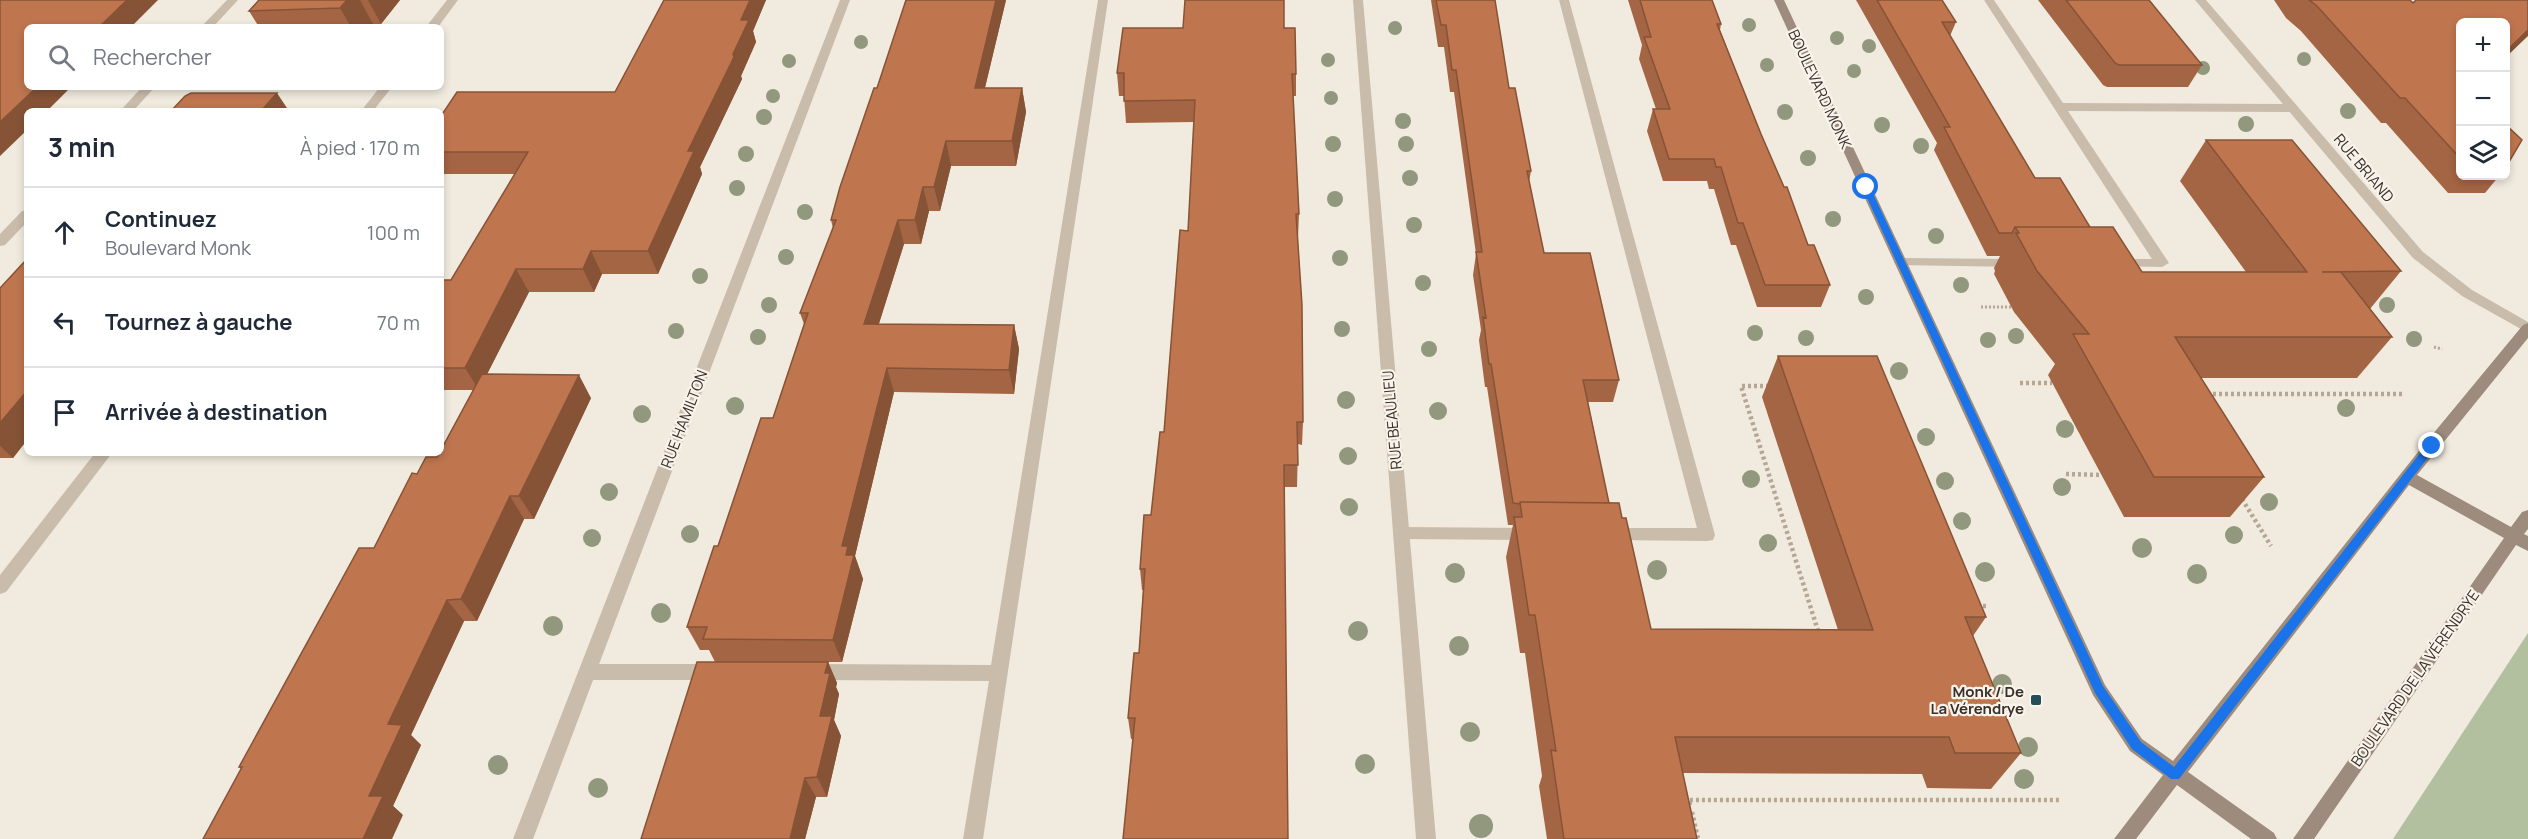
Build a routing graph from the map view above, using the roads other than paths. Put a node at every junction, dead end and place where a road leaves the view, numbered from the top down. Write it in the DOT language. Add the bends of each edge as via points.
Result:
graph roads {
  1 [pos="233,0"];
  2 [pos="453,0"];
  3 [pos="845,0"];
  4 [pos="1103,0"];
  5 [pos="1358,0"];
  6 [pos="1564,0"];
  7 [pos="1779,0"];
  8 [pos="1989,0"];
  9 [pos="2200,0"];
  10 [pos="210,24"];
  11 [pos="434,24"];
  12 [pos="146,90"];
  13 [pos="384,90"];
  14 [pos="2060,107"];
  15 [pos="129,108"];
  16 [pos="369,108"];
  17 [pos="2291,108"];
  18 [pos="24,217"];
  19 [pos="0,242"];
  20 [pos="1901,262"];
  21 [pos="2029,263"];
  22 [pos="2100,263"];
  23 [pos="2528,328"];
  24 [pos="102,456"];
  25 [pos="2407,477"];
  26 [pos="2528,516"];
  27 [pos="1401,533"];
  28 [pos="1547,534"];
  29 [pos="1593,534"];
  30 [pos="2521,541"];
  31 [pos="0,587"];
  32 [pos="587,672"];
  33 [pos="726,672"];
  34 [pos="797,672"];
  35 [pos="999,673"];
  36 [pos="2175,775"];
  37 [pos="523,839"];
  38 [pos="973,839"];
  39 [pos="1426,839"];
  40 [pos="2124,839"];
  41 [pos="2267,839"];
  42 [pos="2303,839"];
  1 -- 10 [label="street"];
  2 -- 11 [label="street"];
  3 -- 32 [label="street, RUE HAMILTON"];
  4 -- 35 [label="street"];
  5 -- 27 [label="street, RUE BEAULIEU"];
  6 -- 29 [label="street" via="1707,535"];
  7 -- 20 [label="main road, BOULEVARD MONK"];
  8 -- 14 [label="street"];
  9 -- 17 [label="street, RUE BRIAND"];
  12 -- 15 [label="street"];
  13 -- 16 [label="street"];
  14 -- 17 [label="street"];
  14 -- 22 [label="street" via="2162,263"];
  17 -- 23 [label="street, RUE BRIAND" via="2418,255 2467,293"];
  18 -- 19 [label="street"];
  20 -- 21 [label="street"];
  20 -- 36 [label="main road, BOULEVARD MONK" via="2099,690 2136,745"];
  23 -- 25 [label="main road"];
  24 -- 31 [label="street"];
  25 -- 30 [label="main road"];
  25 -- 36 [label="main road"];
  26 -- 30 [label="main road, BOULEVARD DE LA VÉRENDRYE"];
  27 -- 28 [label="street"];
  27 -- 39 [label="street, RUE BEAULIEU"];
  30 -- 42 [label="main road, BOULEVARD DE LA VÉRENDRYE"];
  32 -- 33 [label="street"];
  32 -- 37 [label="street, RUE HAMILTON"];
  34 -- 35 [label="street"];
  35 -- 38 [label="street"];
  36 -- 40 [label="main road"];
  36 -- 41 [label="main road, BOULEVARD MONK"];
}
